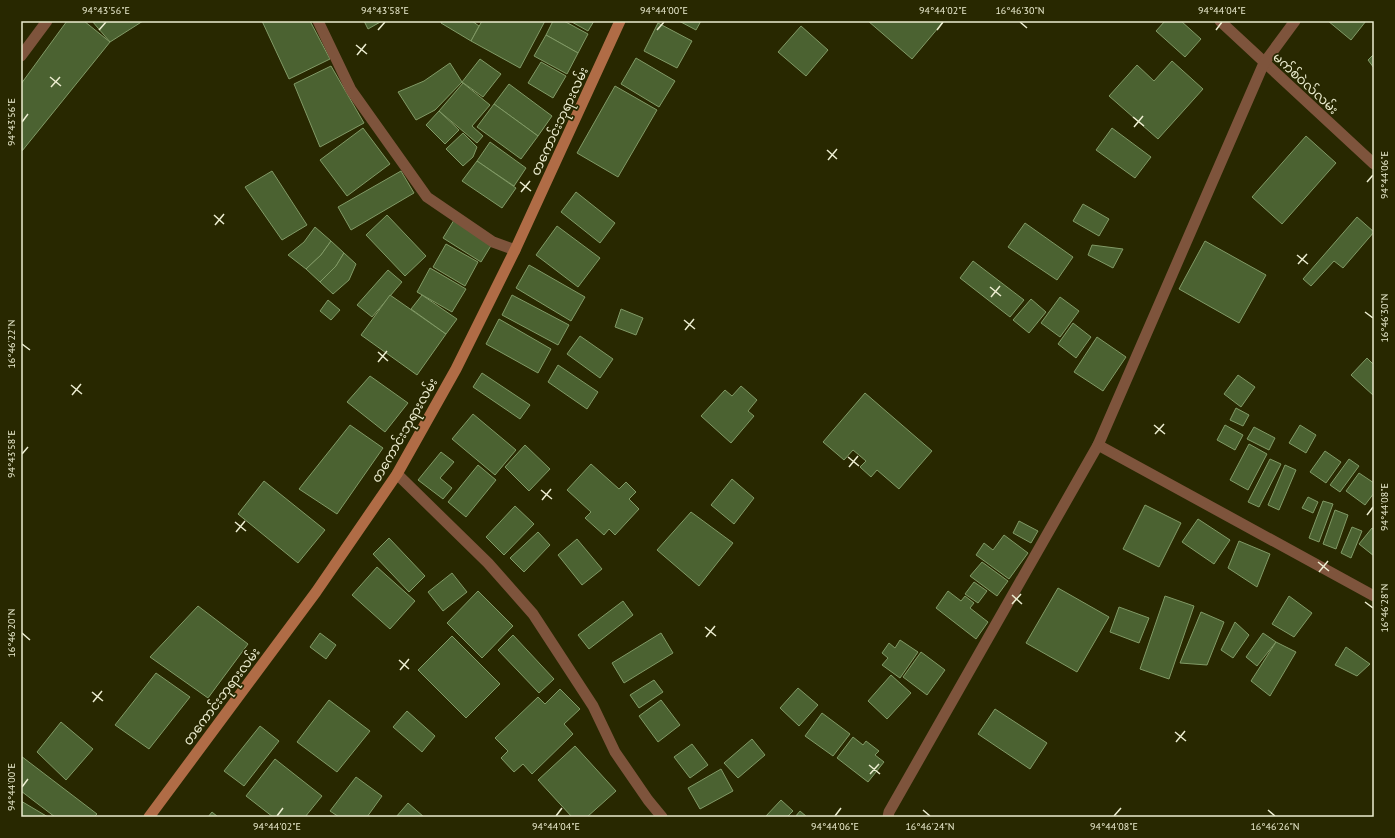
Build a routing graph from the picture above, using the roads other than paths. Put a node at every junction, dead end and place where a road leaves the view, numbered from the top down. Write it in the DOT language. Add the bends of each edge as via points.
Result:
graph roads {
  1 [pos="47,21"];
  2 [pos="318,21"];
  3 [pos="620,21"];
  4 [pos="1220,21"];
  5 [pos="1295,21"];
  6 [pos="21,56"];
  7 [pos="1264,63"];
  8 [pos="1374,164"];
  9 [pos="515,250"];
  10 [pos="1098,445"];
  11 [pos="397,474"];
  12 [pos="1374,596"];
  13 [pos="149,817"];
  14 [pos="662,817"];
  15 [pos="888,817"];
  1 -- 6 [label="street"];
  2 -- 9 [label="street" via="351,90 427,197 493,242"];
  3 -- 9 [label="main road, တကောင်းဘုရားလမ်း"];
  4 -- 7 [label="street, မက်စ်ဝဲလ်လမ်း"];
  5 -- 7 [label="street"];
  7 -- 8 [label="street, မက်စ်ဝဲလ်လမ်း"];
  7 -- 10 [label="street"];
  9 -- 11 [label="main road, တကောင်းဘုရားလမ်း" via="456,368"];
  10 -- 12 [label="street"];
  10 -- 15 [label="street"];
  11 -- 13 [label="main road, တကောင်းဘုရားလမ်း" via="316,592"];
  11 -- 14 [label="street" via="488,563 534,614 593,706 615,752"];
}
